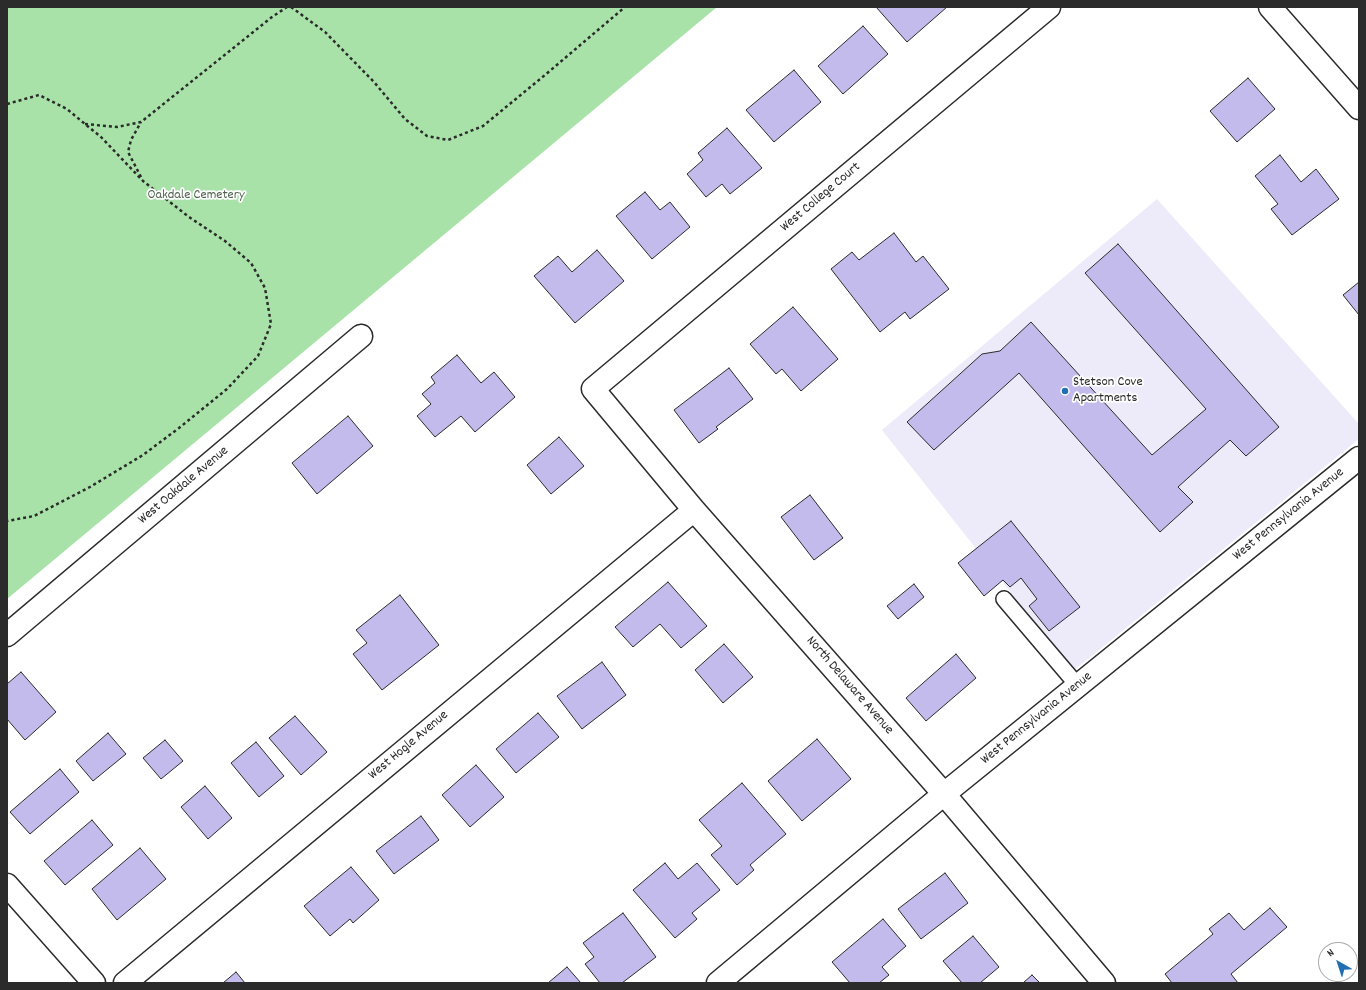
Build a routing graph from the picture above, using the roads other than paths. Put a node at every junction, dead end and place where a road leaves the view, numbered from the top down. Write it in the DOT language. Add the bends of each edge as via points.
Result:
graph roads {
  1 [pos="1049,7"];
  2 [pos="1270,7"];
  3 [pos="1359,108"];
  4 [pos="361,336"];
  5 [pos="594,389"];
  6 [pos="1359,458"];
  7 [pos="694,510"];
  8 [pos="1004,599"];
  9 [pos="7,635"];
  10 [pos="1078,686"];
  11 [pos="944,794"];
  12 [pos="7,885"];
  13 [pos="94,983"];
  14 [pos="125,983"];
  15 [pos="718,983"];
  16 [pos="1104,983"];
  1 -- 5 [label="street, West College Court"];
  2 -- 3 [label="street"];
  4 -- 9 [label="street, West Oakdale Avenue"];
  5 -- 7 [label="street, North Delaware Avenue"];
  6 -- 10 [label="street, West Pennsylvania Avenue"];
  7 -- 11 [label="street, North Delaware Avenue"];
  7 -- 14 [label="street, West Hogle Avenue"];
  8 -- 10 [label="lane"];
  10 -- 11 [label="street, West Pennsylvania Avenue"];
  11 -- 15 [label="street, West Pennsylvania Avenue"];
  11 -- 16 [label="street, North Delaware Avenue"];
  12 -- 13 [label="street"];
}
